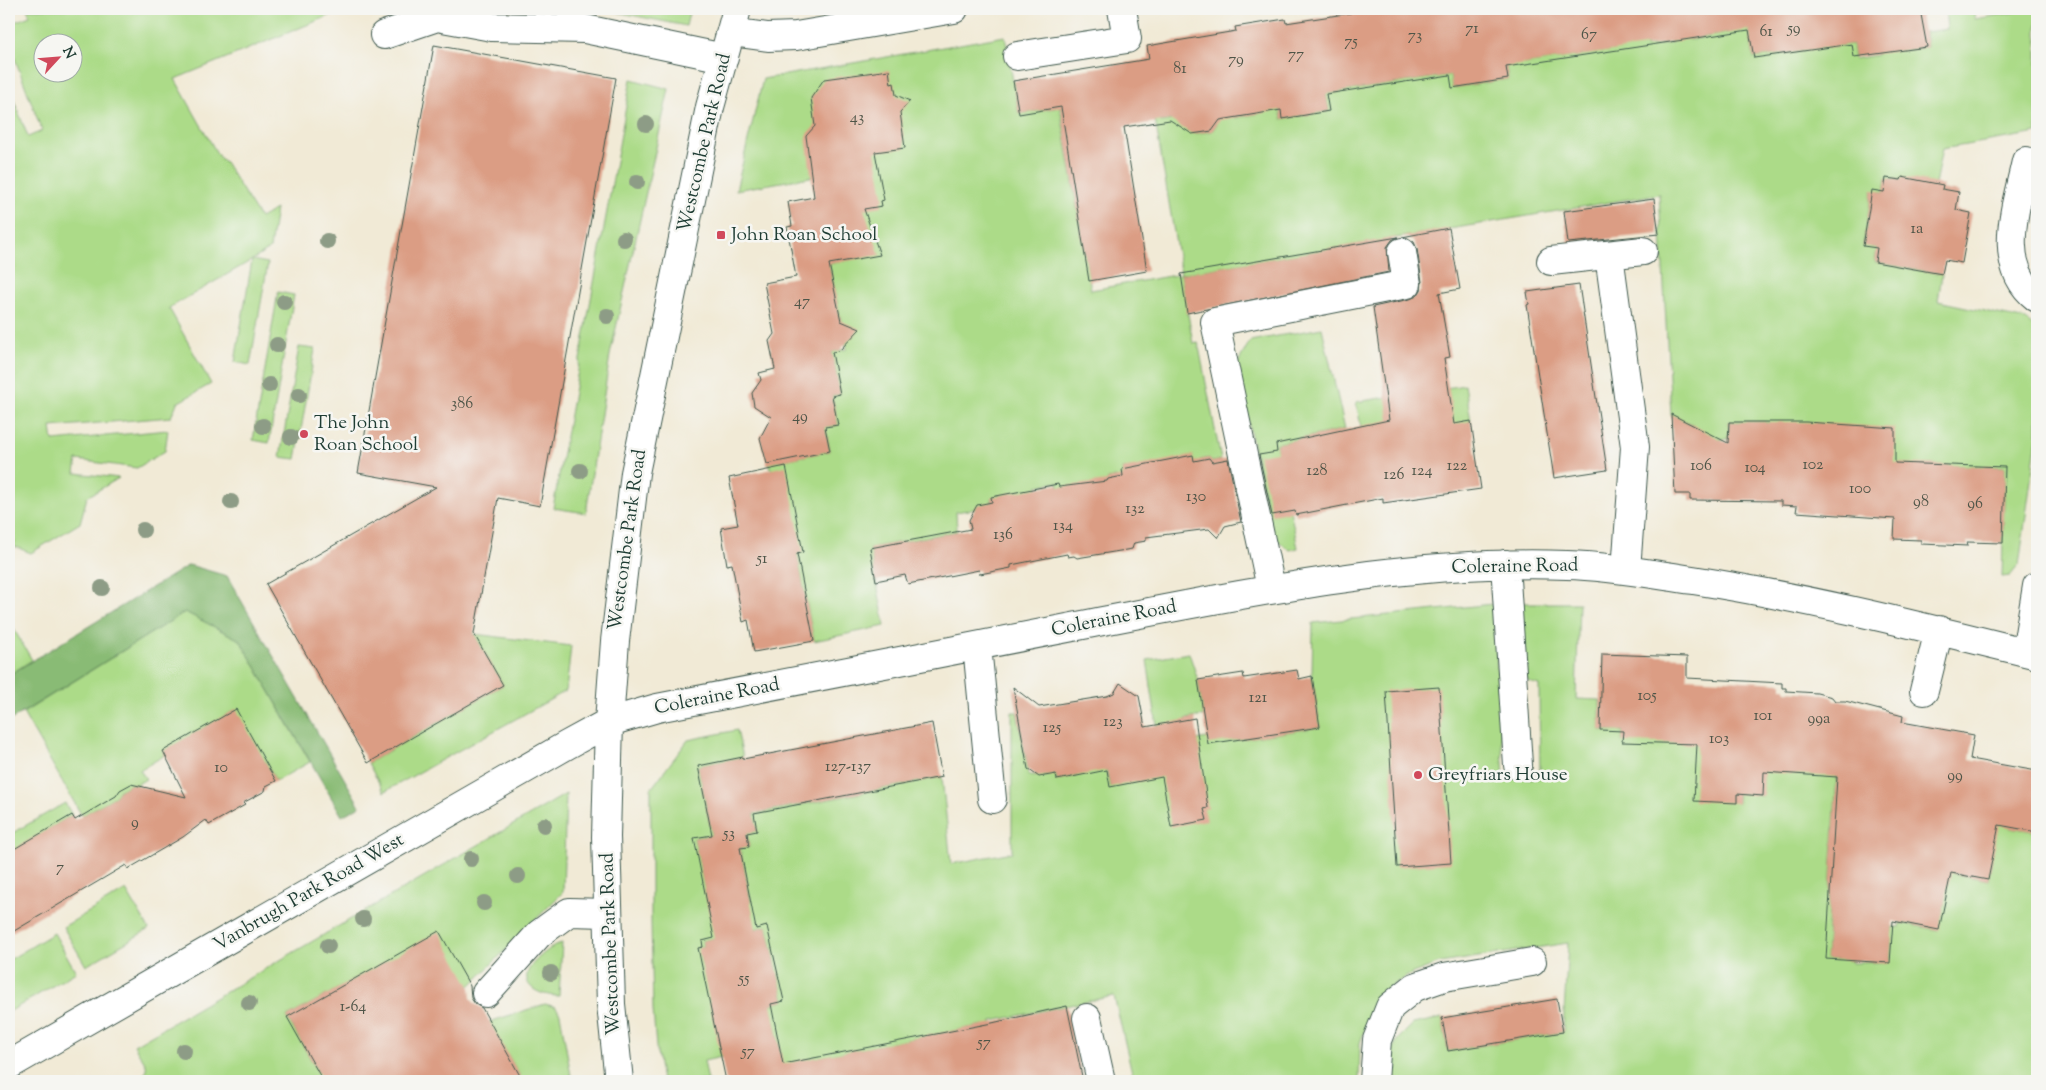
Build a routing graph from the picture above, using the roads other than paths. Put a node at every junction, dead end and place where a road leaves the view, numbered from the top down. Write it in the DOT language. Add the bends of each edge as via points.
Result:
graph roads {
  1 [pos="954,9"];
  2 [pos="1122,9"];
  3 [pos="734,20"];
  4 [pos="384,35"];
  5 [pos="1017,56"];
  6 [pos="724,58"];
  7 [pos="2026,161"];
  8 [pos="1642,251"];
  9 [pos="1402,252"];
  10 [pos="1609,255"];
  11 [pos="1551,261"];
  12 [pos="2037,298"];
  13 [pos="1505,564"];
  14 [pos="1626,570"];
  15 [pos="2037,586"];
  16 [pos="1271,588"];
  17 [pos="1939,630"];
  18 [pos="977,646"];
  19 [pos="2032,654"];
  20 [pos="1924,691"];
  21 [pos="609,722"];
  22 [pos="1518,766"];
  23 [pos="992,799"];
  24 [pos="607,913"];
  25 [pos="1532,962"];
  26 [pos="486,993"];
  27 [pos="1087,1018"];
  28 [pos="9,1065"];
  29 [pos="619,1081"];
  30 [pos="1101,1081"];
  31 [pos="1374,1081"];
  1 -- 3 [label="street" via="796,36 768,37"];
  2 -- 5 [label="street" via="1127,39"];
  3 -- 6 [label="street, Westcombe Park Road"];
  4 -- 6 [label="street" via="437,17 492,27 585,29"];
  6 -- 21 [label="street, Westcombe Park Road" via="710,107 635,473"];
  7 -- 12 [label="street" via="2011,236 2012,257 2020,277"];
  8 -- 10 [label="street"];
  9 -- 16 [label="street" via="1407,284 1215,322"];
  10 -- 11 [label="street"];
  10 -- 14 [label="street" via="1635,447"];
  13 -- 14 [label="street, Coleraine Road"];
  13 -- 16 [label="street, Coleraine Road" via="1422,569"];
  13 -- 22 [label="street"];
  14 -- 17 [label="street, Coleraine Road" via="1762,591"];
  15 -- 19 [label="street"];
  16 -- 18 [label="street, Coleraine Road"];
  17 -- 19 [label="street, Coleraine Road"];
  17 -- 20 [label="street"];
  18 -- 21 [label="street, Coleraine Road" via="657,708"];
  18 -- 23 [label="street"];
  21 -- 24 [label="street, Westcombe Park Road"];
  21 -- 28 [label="street, Vanbrugh Park Road West"];
  24 -- 26 [label="street" via="569,912 539,934"];
  24 -- 29 [label="street, Westcombe Park Road"];
  25 -- 31 [label="street" via="1444,977 1415,987 1390,1007 1376,1040"];
  27 -- 30 [label="street"];
}
